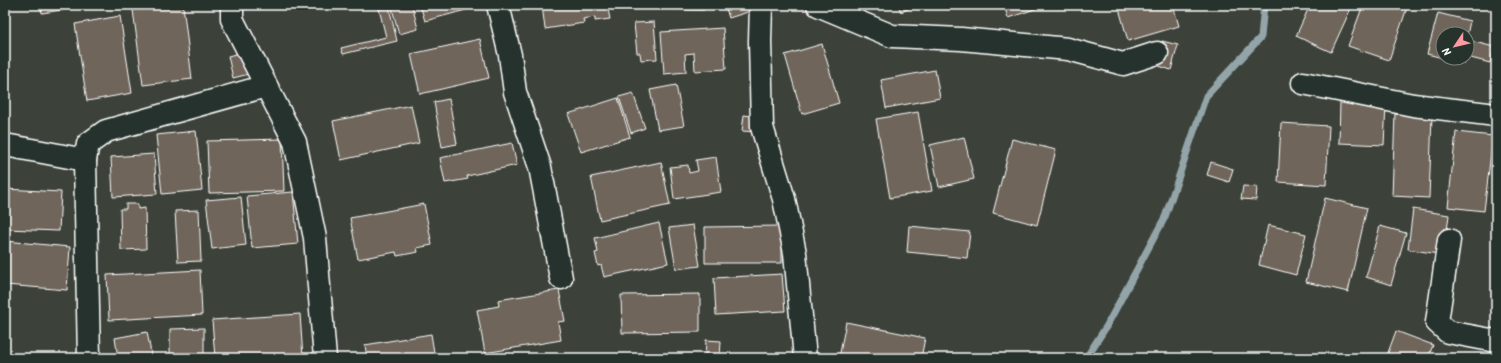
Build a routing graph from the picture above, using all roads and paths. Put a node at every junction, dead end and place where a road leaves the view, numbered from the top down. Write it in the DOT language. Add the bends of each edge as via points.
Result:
graph roads {
  1 [pos="232,5"];
  2 [pos="498,5"];
  3 [pos="761,5"];
  4 [pos="818,5"];
  5 [pos="1157,53"];
  6 [pos="1303,83"];
  7 [pos="266,86"];
  8 [pos="1496,114"];
  9 [pos="5,145"];
  10 [pos="85,160"];
  11 [pos="1449,240"];
  12 [pos="561,278"];
  13 [pos="1496,341"];
  14 [pos="89,358"];
  15 [pos="325,358"];
  16 [pos="804,358"];
  1 -- 7 [label="street" via="232,18"];
  2 -- 12 [label="street" via="510,55 515,92 540,167"];
  3 -- 16 [label="street" via="762,127 784,199 795,253"];
  4 -- 5 [label="street" via="892,36 961,39 1068,49 1123,64"];
  6 -- 8 [label="street" via="1413,105"];
  7 -- 10 [label="street" via="106,131 88,144"];
  7 -- 15 [label="street" via="295,142 315,238"];
  9 -- 10 [label="street"];
  10 -- 14 [label="street"];
  11 -- 13 [label="street" via="1436,322 1448,332"];
}
